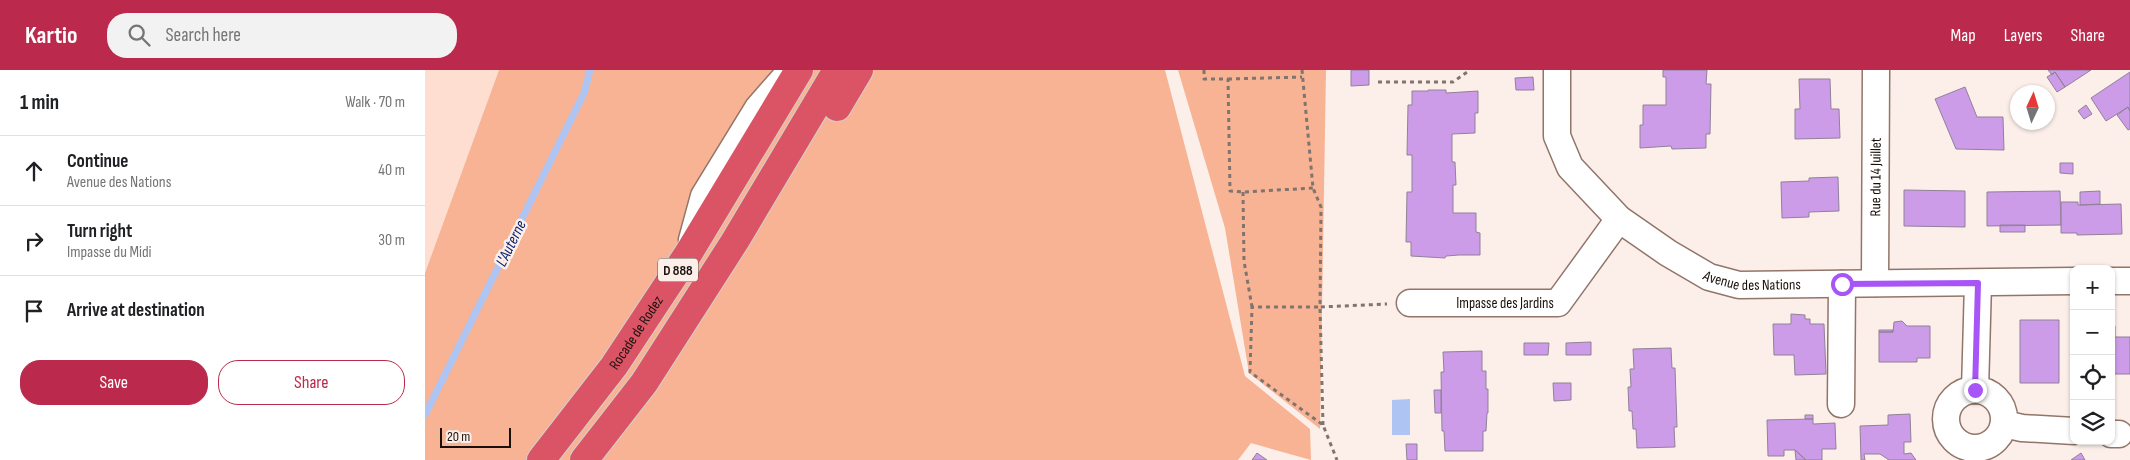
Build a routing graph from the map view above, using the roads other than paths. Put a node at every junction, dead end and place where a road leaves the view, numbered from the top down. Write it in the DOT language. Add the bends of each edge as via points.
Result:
graph roads {
  1 [pos="791,70"];
  2 [pos="799,70"];
  3 [pos="837,70"];
  4 [pos="859,70"];
  5 [pos="1557,70"];
  6 [pos="1876,70"];
  7 [pos="1619,219"];
  8 [pos="735,241"];
  9 [pos="688,254"];
  10 [pos="2070,281"];
  11 [pos="2115,281"];
  12 [pos="2130,281"];
  13 [pos="1875,283"];
  14 [pos="1978,283"];
  15 [pos="1842,284"];
  16 [pos="1410,303"];
  17 [pos="1975,390"];
  18 [pos="1841,404"];
  19 [pos="2004,424"];
  20 [pos="2070,431"];
  21 [pos="541,460"];
  22 [pos="584,460"];
  1 -- 9 [label="street" via="758,108 704,196"];
  2 -- 9 [label="highway, Rocade de Rodez / D 888"];
  3 -- 8 [label="highway, D 888"];
  4 -- 8 [label="highway" via="779,196"];
  5 -- 7 [label="street, Avenue des Nations" via="1557,136 1569,167"];
  6 -- 13 [label="street, Rue du 14 Juillet"];
  7 -- 15 [label="street, Avenue des Nations" via="1709,277 1739,285"];
  7 -- 16 [label="street, Impasse des Jardins" via="1558,303"];
  8 -- 22 [label="highway, D 888" via="644,383"];
  9 -- 21 [label="highway, Rocade de Rodez / D 888" via="614,366"];
  10 -- 14 [label="street, Avenue des Nations"];
  11 -- 12 [label="street"];
  13 -- 14 [label="street, Avenue des Nations"];
  13 -- 15 [label="street, Avenue des Nations"];
  14 -- 17 [label="street"];
  15 -- 18 [label="street"];
  17 -- 19 [label="street" via="1985,391 2001,404"];
  17 -- 19 [label="street" via="1956,396 1949,405 1946,414 1949,434 1956,442 1975,449 1994,442"];
  19 -- 20 [label="street"];
}
